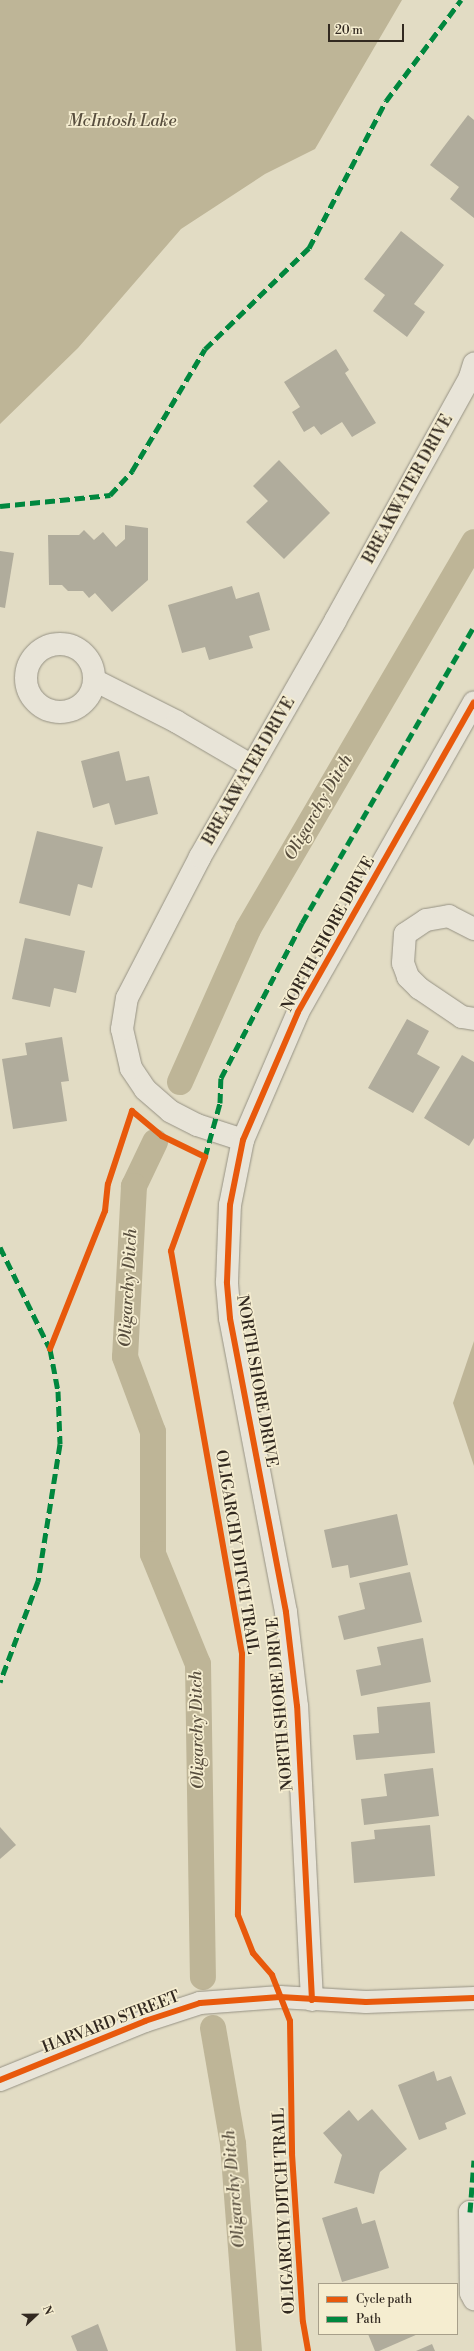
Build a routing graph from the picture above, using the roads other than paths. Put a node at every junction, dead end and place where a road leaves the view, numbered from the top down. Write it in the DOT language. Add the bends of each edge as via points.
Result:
graph roads {
  1 [pos="474,364"];
  2 [pos="94,680"];
  3 [pos="474,702"];
  4 [pos="252,766"];
  5 [pos="474,929"];
  6 [pos="474,1019"];
  7 [pos="243,1140"];
  8 [pos="474,1998"];
  9 [pos="312,2000"];
  10 [pos="0,2080"];
  11 [pos="474,2212"];
  12 [pos="474,2299"];
  1 -- 4 [label="street, BREAKWATER DRIVE" via="462,390"];
  2 -- 4 [label="street" via="177,722"];
  3 -- 7 [label="street, NORTH SHORE DRIVE" via="298,1012"];
  4 -- 7 [label="street, BREAKWATER DRIVE" via="145,960 127,998 122,1029 131,1068 146,1089 170,1111 197,1125"];
  5 -- 6 [label="street" via="449,916 426,920 405,934 402,963 408,978 419,988 462,1017"];
  7 -- 9 [label="street, NORTH SHORE DRIVE" via="230,1205 227,1282 230,1318 287,1620 297,1706"];
  8 -- 9 [label="street, HARVARD STREET" via="366,2002"];
  9 -- 10 [label="street, HARVARD STREET" via="273,1997 188,2006"];
  11 -- 12 [label="street" via="470,2212 471,2293"];
}
